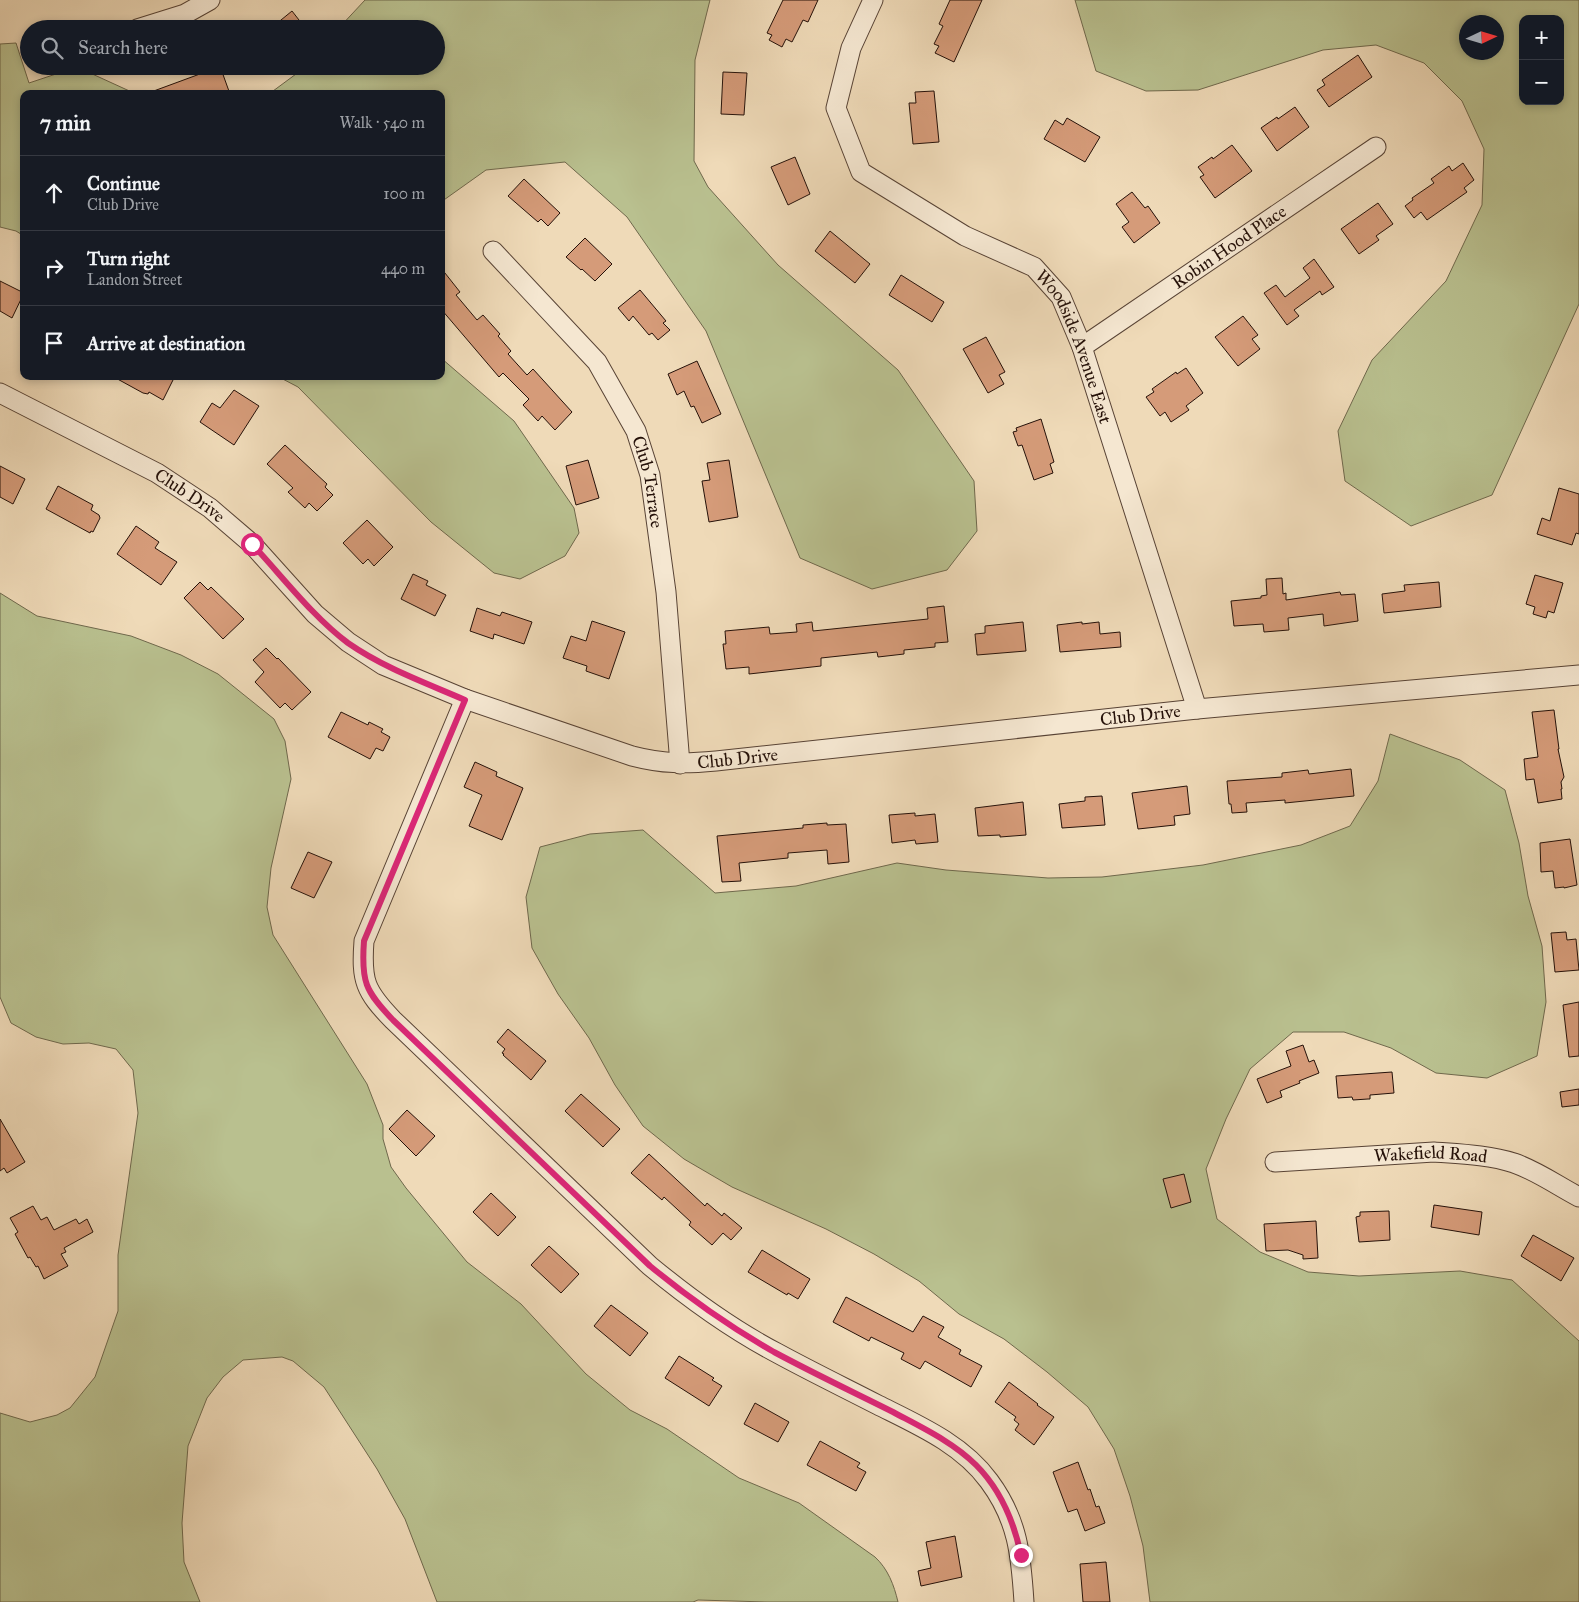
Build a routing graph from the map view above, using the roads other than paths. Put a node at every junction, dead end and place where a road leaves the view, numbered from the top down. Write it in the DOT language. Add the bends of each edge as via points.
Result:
graph roads {
  1 [pos="210,0"];
  2 [pos="873,0"];
  3 [pos="166,20"];
  4 [pos="1376,147"];
  5 [pos="493,251"];
  6 [pos="1082,348"];
  7 [pos="0,393"];
  8 [pos="1579,674"];
  9 [pos="465,700"];
  10 [pos="1197,709"];
  11 [pos="680,764"];
  12 [pos="1275,1162"];
  13 [pos="1579,1196"];
  14 [pos="1024,1602"];
  1 -- 3 [label="street"];
  2 -- 6 [label="street, Woodside Avenue East" via="851,48 836,108 861,172 965,236 1034,268 1061,296"];
  4 -- 6 [label="street, Robin Hood Place"];
  5 -- 11 [label="street, Club Terrace" via="597,362 636,431 650,475 666,592"];
  6 -- 10 [label="street, Woodside Avenue East"];
  7 -- 9 [label="street, Club Drive" via="157,473 210,508 252,544 315,614 348,642 383,664"];
  8 -- 10 [label="street, Club Drive"];
  9 -- 11 [label="street, Club Drive" via="632,756"];
  9 -- 14 [label="street" via="364,941 364,977 372,995 393,1020 650,1266 690,1298 732,1328 776,1353 926,1429 976,1465 990,1482 1016,1531"];
  10 -- 11 [label="street, Club Drive"];
  12 -- 13 [label="street, Wakefield Road" via="1453,1153 1514,1163"];
}
